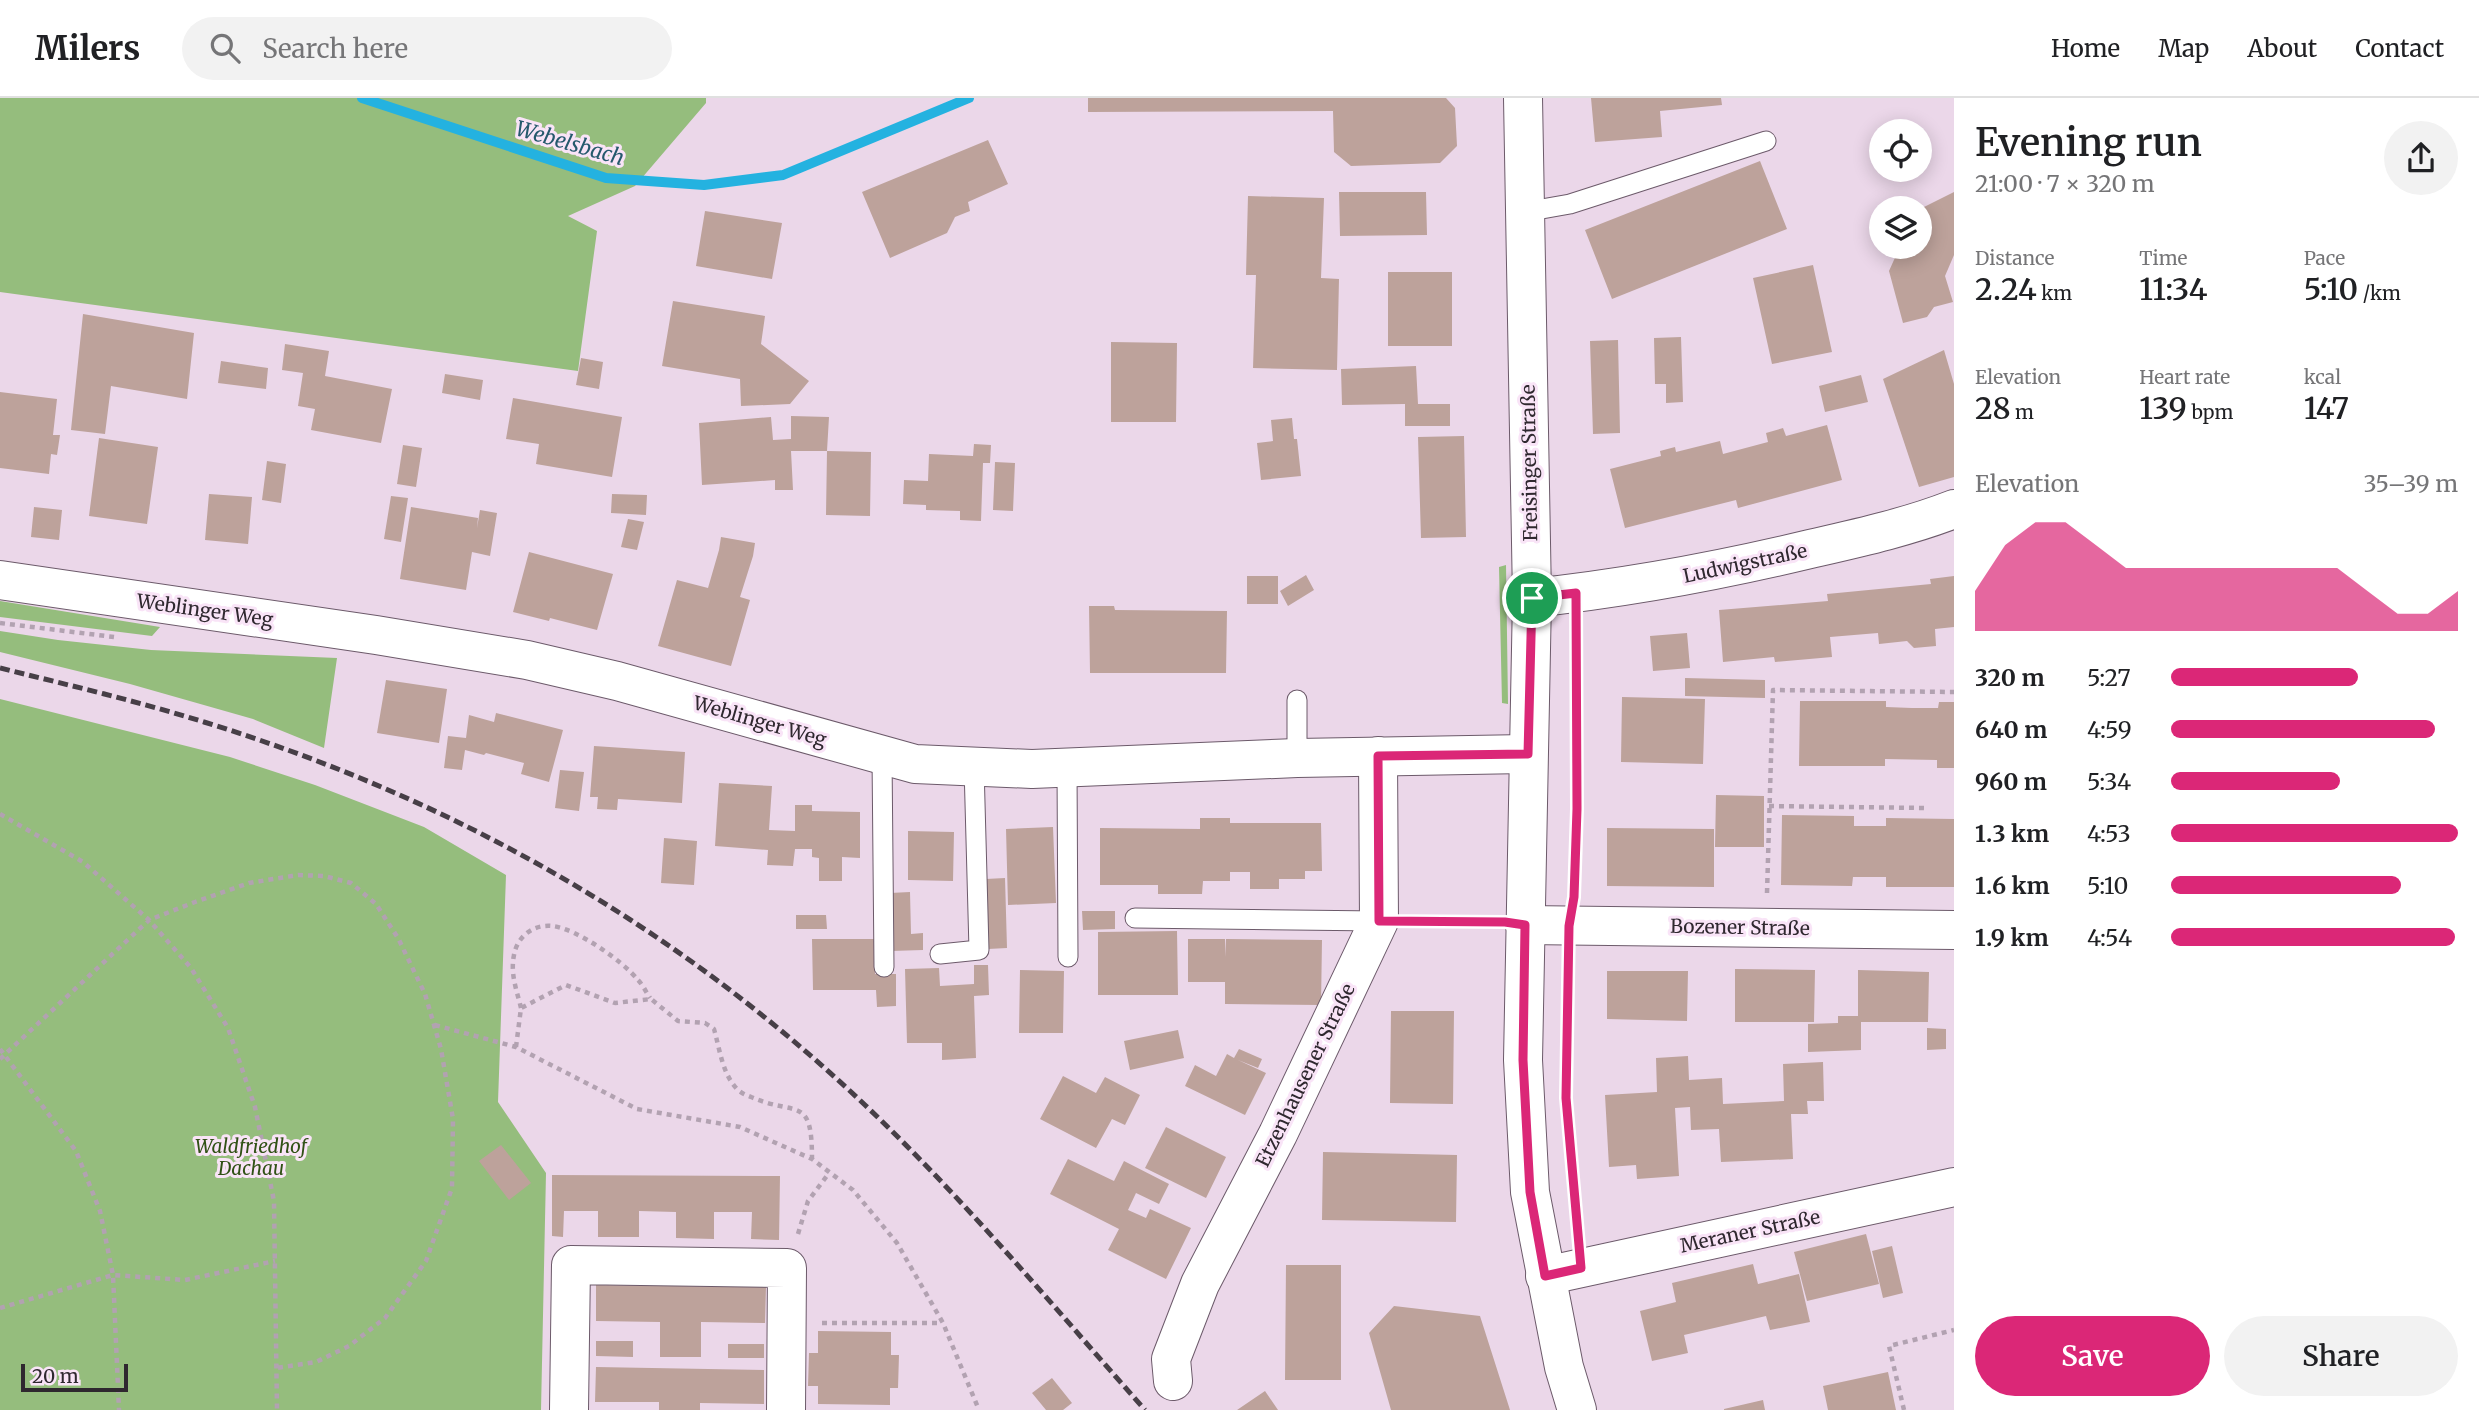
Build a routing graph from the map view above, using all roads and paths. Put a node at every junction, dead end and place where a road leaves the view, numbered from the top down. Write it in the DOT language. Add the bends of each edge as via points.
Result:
graph roads {
  1 [pos="1523,98"];
  2 [pos="1766,141"];
  3 [pos="1525,212"];
  4 [pos="1954,509"];
  5 [pos="0,580"];
  6 [pos="1576,593"];
  7 [pos="1532,598"];
  8 [pos="1954,692"];
  9 [pos="1297,700"];
  10 [pos="1528,754"];
  11 [pos="882,755"];
  12 [pos="1378,756"];
  13 [pos="1297,758"];
  14 [pos="974,766"];
  15 [pos="1067,767"];
  16 [pos="1769,806"];
  17 [pos="1924,808"];
  18 [pos="0,814"];
  19 [pos="1135,918"];
  20 [pos="149,920"];
  21 [pos="1379,921"];
  22 [pos="1525,925"];
  23 [pos="1569,926"];
  24 [pos="1766,927"];
  25 [pos="1954,929"];
  26 [pos="940,954"];
  27 [pos="1068,957"];
  28 [pos="884,967"];
  29 [pos="651,999"];
  30 [pos="521,1008"];
  31 [pos="434,1025"];
  32 [pos="516,1047"];
  33 [pos="0,1049"];
  34 [pos="5,1054"];
  35 [pos="0,1059"];
  36 [pos="812,1160"];
  37 [pos="829,1173"];
  38 [pos="1954,1187"];
  39 [pos="275,1261"];
  40 [pos="787,1268"];
  41 [pos="1563,1272"];
  42 [pos="113,1275"];
  43 [pos="0,1308"];
  44 [pos="943,1322"];
  45 [pos="788,1323"];
  46 [pos="1954,1330"];
  47 [pos="276,1368"];
  48 [pos="1173,1381"];
  49 [pos="119,1410"];
  50 [pos="277,1410"];
  51 [pos="569,1410"];
  52 [pos="786,1410"];
  53 [pos="979,1410"];
  54 [pos="1577,1410"];
  55 [pos="1904,1410"];
  1 -- 3 [label="street, Freisinger Straße"];
  2 -- 3 [label="lane" via="1570,204"];
  3 -- 7 [label="street, Freisinger Straße"];
  4 -- 6 [label="street, Ludwigstraße" via="1724,570"];
  5 -- 11 [label="street, Weblinger Weg" via="527,660"];
  6 -- 7 [label="street, Ludwigstraße"];
  6 -- 23 [label="path" via="1577,809"];
  7 -- 10 [label="street, Freisinger Straße"];
  8 -- 16 [label="path" via="1773,690"];
  9 -- 13 [label="lane"];
  10 -- 12 [label="street, Weblinger Weg"];
  10 -- 22 [label="street, Freisinger Straße"];
  11 -- 14 [label="street, Weblinger Weg" via="915,764"];
  11 -- 28 [label="lane"];
  12 -- 13 [label="street, Weblinger Weg"];
  12 -- 21 [label="street, Etzenhausener Straße"];
  13 -- 15 [label="street, Weblinger Weg"];
  14 -- 15 [label="street, Weblinger Weg"];
  14 -- 26 [label="lane" via="979,950"];
  15 -- 27 [label="lane"];
  16 -- 17 [label="path"];
  16 -- 24 [label="path"];
  18 -- 20 [label="path" via="83,862"];
  19 -- 21 [label="lane"];
  20 -- 31 [label="path" via="249,883 298,875 351,883 376,904 398,938 425,994"];
  20 -- 34 [label="path"];
  20 -- 39 [label="path" via="191,968 228,1028 264,1147 274,1201"];
  21 -- 22 [label="path"];
  21 -- 48 [label="street, Etzenhausener Straße" via="1278,1134 1200,1284 1171,1359"];
  22 -- 23 [label="street, Bozener Straße"];
  22 -- 41 [label="street, Freisinger Straße" via="1523,1060 1530,1192"];
  23 -- 24 [label="street, Bozener Straße"];
  23 -- 41 [label="path"];
  24 -- 25 [label="street, Bozener Straße"];
  29 -- 30 [label="path" via="615,1003 566,985"];
  29 -- 30 [label="path" via="638,979 618,962 569,931 552,926 526,933 517,943 513,975"];
  29 -- 36 [label="path" via="678,1021 705,1023 714,1029 725,1073 739,1092 802,1111 812,1133"];
  30 -- 32 [label="path"];
  31 -- 32 [label="path"];
  31 -- 47 [label="path" via="453,1119 452,1188 426,1261 385,1318 349,1346 316,1362"];
  32 -- 36 [label="path" via="637,1109 740,1127"];
  33 -- 34 [label="path"];
  34 -- 35 [label="path"];
  34 -- 42 [label="path" via="75,1151 100,1211"];
  36 -- 37 [label="path"];
  37 -- 40 [label="path" via="808,1201"];
  37 -- 44 [label="path" via="853,1190 897,1243"];
  38 -- 41 [label="street, Meraner Straße"];
  39 -- 42 [label="path" via="185,1280"];
  39 -- 47 [label="path"];
  40 -- 45 [label="street"];
  40 -- 51 [label="street" via="571,1265"];
  41 -- 54 [label="street, Freisinger Straße" via="1564,1367"];
  42 -- 43 [label="path"];
  42 -- 49 [label="path"];
  44 -- 45 [label="path"];
  44 -- 53 [label="path"];
  45 -- 52 [label="street"];
  46 -- 55 [label="path" via="1889,1346"];
  47 -- 50 [label="path"];
}
